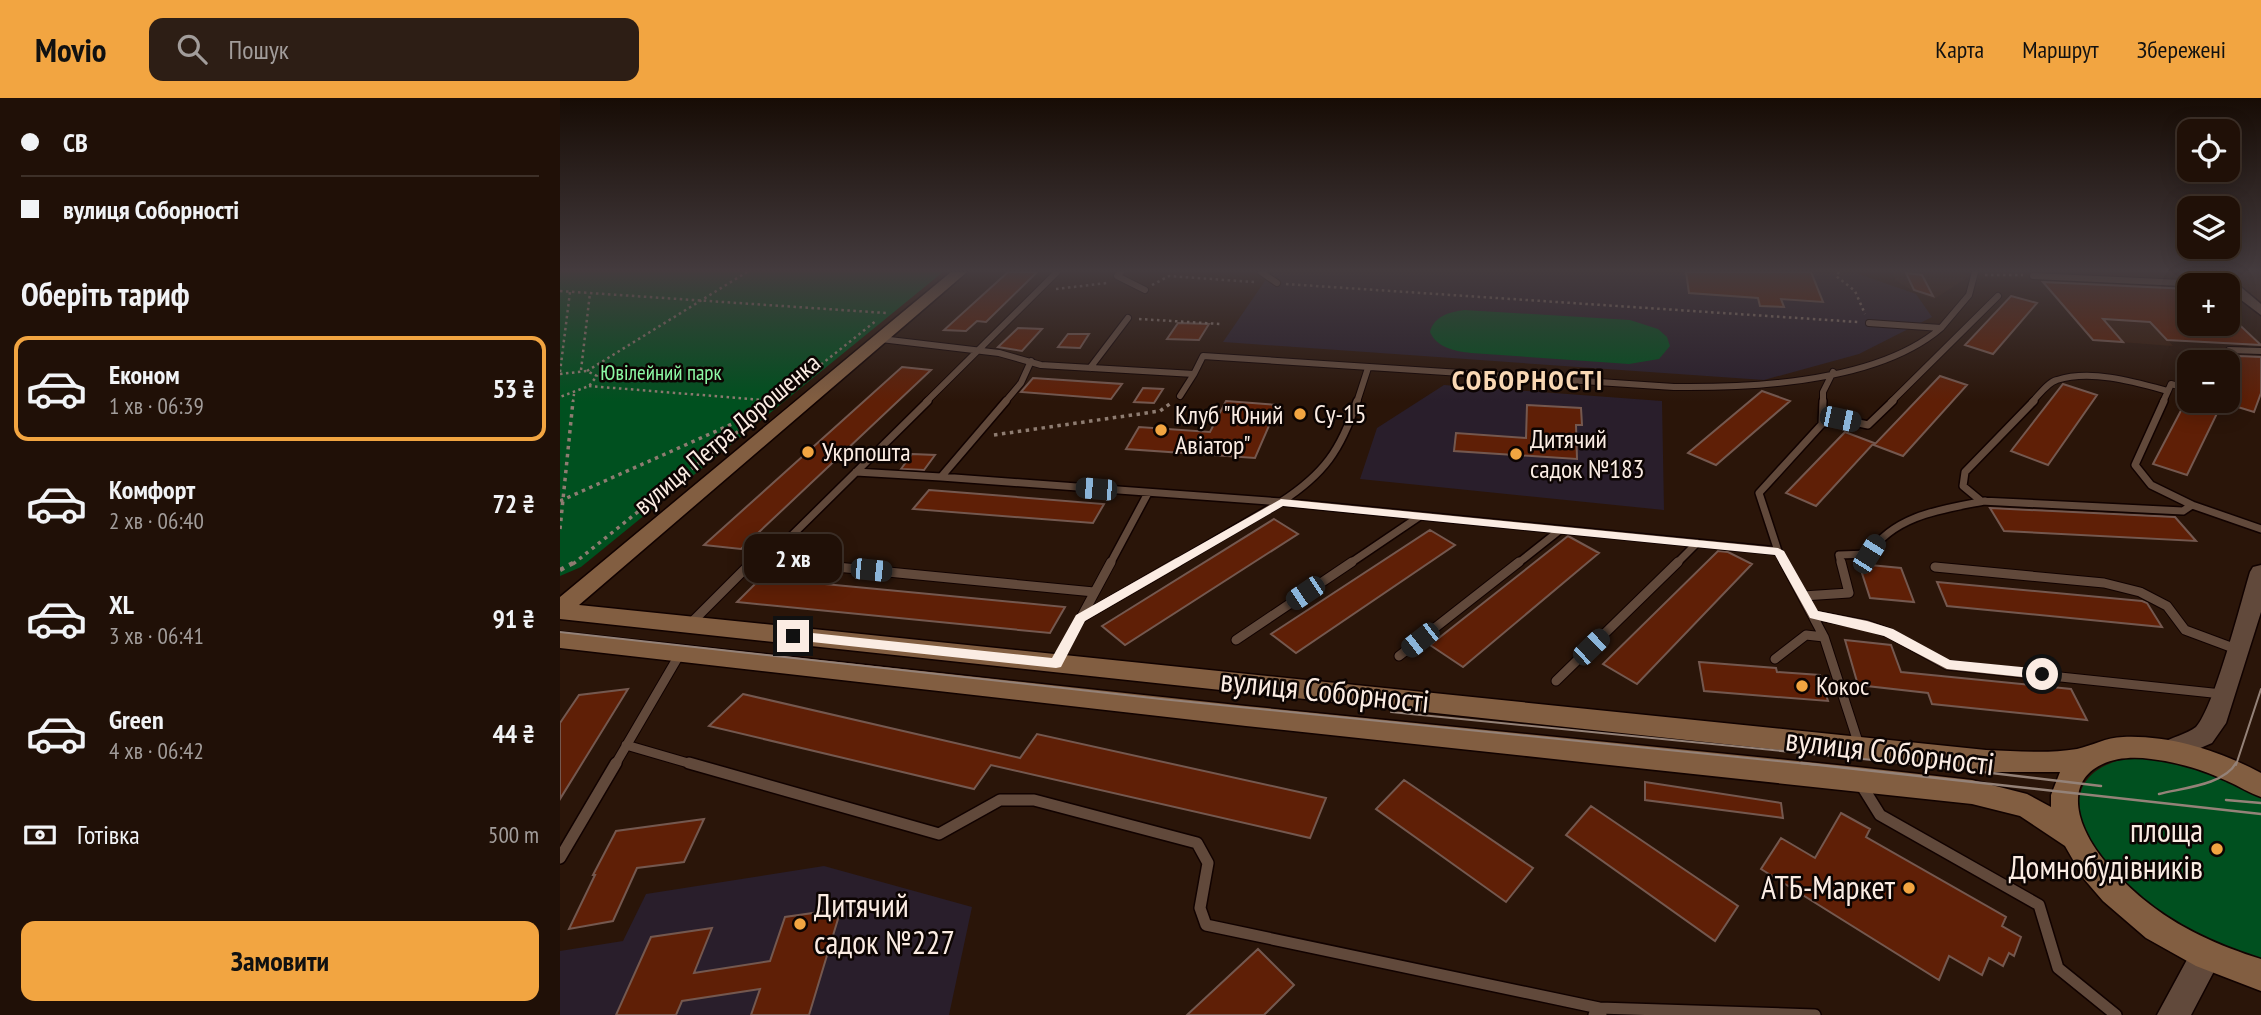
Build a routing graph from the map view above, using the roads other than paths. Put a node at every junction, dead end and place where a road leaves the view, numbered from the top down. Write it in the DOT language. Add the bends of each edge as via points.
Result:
graph roads {
  1 [pos="910,315"];
  2 [pos="1015,315"];
  3 [pos="1953,315"];
  4 [pos="1979,315"];
  5 [pos="1128,318"];
  6 [pos="1870,323"];
  7 [pos="1941,328"];
  8 [pos="881,339"];
  9 [pos="979,350"];
  10 [pos="2240,350"];
  11 [pos="2261,351"];
  12 [pos="1031,362"];
  13 [pos="1090,368"];
  14 [pos="1368,368"];
  15 [pos="1833,372"];
  16 [pos="1194,374"];
  17 [pos="2177,386"];
  18 [pos="2168,391"];
  19 [pos="1180,396"];
  20 [pos="1822,425"];
  21 [pos="856,472"];
  22 [pos="941,477"];
  23 [pos="1148,493"];
  24 [pos="1985,501"];
  25 [pos="1281,502"];
  26 [pos="2192,505"];
  27 [pos="1420,516"];
  28 [pos="2261,529"];
  29 [pos="1560,530"];
  30 [pos="1697,543"];
  31 [pos="1778,551"];
  32 [pos="767,560"];
  33 [pos="1935,567"];
  34 [pos="2261,572"];
  35 [pos="1094,592"];
  36 [pos="1803,596"];
  37 [pos="560,610"];
  38 [pos="1814,615"];
  39 [pos="1080,618"];
  40 [pos="688,625"];
  41 [pos="1824,637"];
  42 [pos="1236,639"];
  43 [pos="560,640"];
  44 [pos="2239,650"];
  45 [pos="681,652"];
  46 [pos="1399,656"];
  47 [pos="1775,659"];
  48 [pos="1056,664"];
  49 [pos="1556,681"];
  50 [pos="2222,694"];
  51 [pos="626,745"];
  52 [pos="1860,749"];
  53 [pos="2170,750"];
  54 [pos="2084,759"];
  55 [pos="1857,778"];
  56 [pos="2259,783"];
  57 [pos="2074,837"];
  58 [pos="560,858"];
  59 [pos="2206,956"];
  60 [pos="2261,975"];
  61 [pos="1598,1013"];
  62 [pos="1815,1015"];
  63 [pos="2116,1015"];
  64 [pos="2173,1015"];
  1 -- 8 [label="main road, вулиця Петра Дорошенка"];
  2 -- 9 [label="lane"];
  3 -- 7 [label="lane"];
  4 -- 20 [label="lane" via="1867,425 1840,419"];
  5 -- 13 [label="lane"];
  6 -- 7 [label="lane"];
  7 -- 15 [label="lane" via="1919,345"];
  8 -- 9 [label="lane"];
  8 -- 37 [label="main road, вулиця Петра Дорошенка"];
  9 -- 12 [label="lane"];
  9 -- 21 [label="lane"];
  10 -- 11 [label="lane"];
  12 -- 13 [label="lane"];
  12 -- 22 [label="lane" via="1021,383"];
  13 -- 16 [label="lane"];
  14 -- 15 [label="lane" via="1742,388"];
  14 -- 16 [label="lane" via="1203,356"];
  14 -- 25 [label="lane" via="1332,457 1308,484"];
  15 -- 20 [label="lane" via="1823,391"];
  16 -- 19 [label="lane"];
  17 -- 18 [label="lane" via="2171,384"];
  18 -- 24 [label="lane" via="2112,379 2054,380 1965,471 1963,486"];
  18 -- 26 [label="lane" via="2135,466 2151,485"];
  20 -- 31 [label="lane" via="1759,494"];
  21 -- 22 [label="lane"];
  21 -- 32 [label="lane"];
  22 -- 23 [label="lane"];
  23 -- 25 [label="lane"];
  23 -- 35 [label="lane"];
  24 -- 26 [label="lane" via="2183,511"];
  24 -- 36 [label="lane" via="1923,513 1880,538 1869,554 1839,555 1849,593"];
  25 -- 27 [label="lane"];
  25 -- 39 [label="lane"];
  26 -- 28 [label="lane"];
  27 -- 29 [label="lane"];
  27 -- 42 [label="lane"];
  29 -- 30 [label="lane"];
  29 -- 46 [label="lane"];
  30 -- 31 [label="lane"];
  30 -- 49 [label="lane"];
  31 -- 36 [label="lane"];
  32 -- 35 [label="lane"];
  32 -- 40 [label="lane" via="755,559"];
  33 -- 44 [label="lane" via="2104,583 2140,592 2167,606 2185,629"];
  34 -- 44 [label="street"];
  35 -- 39 [label="lane"];
  36 -- 38 [label="lane"];
  37 -- 40 [label="main road, вулиця Соборності"];
  38 -- 41 [label="lane"];
  38 -- 50 [label="lane" via="1889,633 1947,665"];
  39 -- 48 [label="lane"];
  40 -- 48 [label="main road, вулиця Соборності"];
  41 -- 47 [label="lane" via="1806,635"];
  41 -- 52 [label="lane"];
  43 -- 45 [label="main road, вулиця Соборності"];
  44 -- 50 [label="street"];
  45 -- 51 [label="lane"];
  45 -- 55 [label="main road, вулиця Соборності"];
  48 -- 52 [label="main road, вулиця Соборності"];
  50 -- 53 [label="street" via="2213,723 2203,736"];
  51 -- 58 [label="lane"];
  51 -- 61 [label="lane" via="939,834 1000,800 1034,800 1172,837 1197,844 1208,863 1200,908 1206,925"];
  52 -- 54 [label="main road, вулиця Соборності" via="1986,761"];
  53 -- 54 [label="main road" via="2107,749"];
  53 -- 56 [label="main road"];
  54 -- 57 [label="main road" via="2067,781 2064,798"];
  55 -- 57 [label="main road, вулиця Соборності" via="1972,792 2028,806"];
  55 -- 63 [label="lane" via="1880,815 2039,905 2058,968"];
  57 -- 59 [label="main road" via="2123,900"];
  59 -- 60 [label="main road"];
  59 -- 64 [label="street"];
  61 -- 62 [label="lane"];
}
